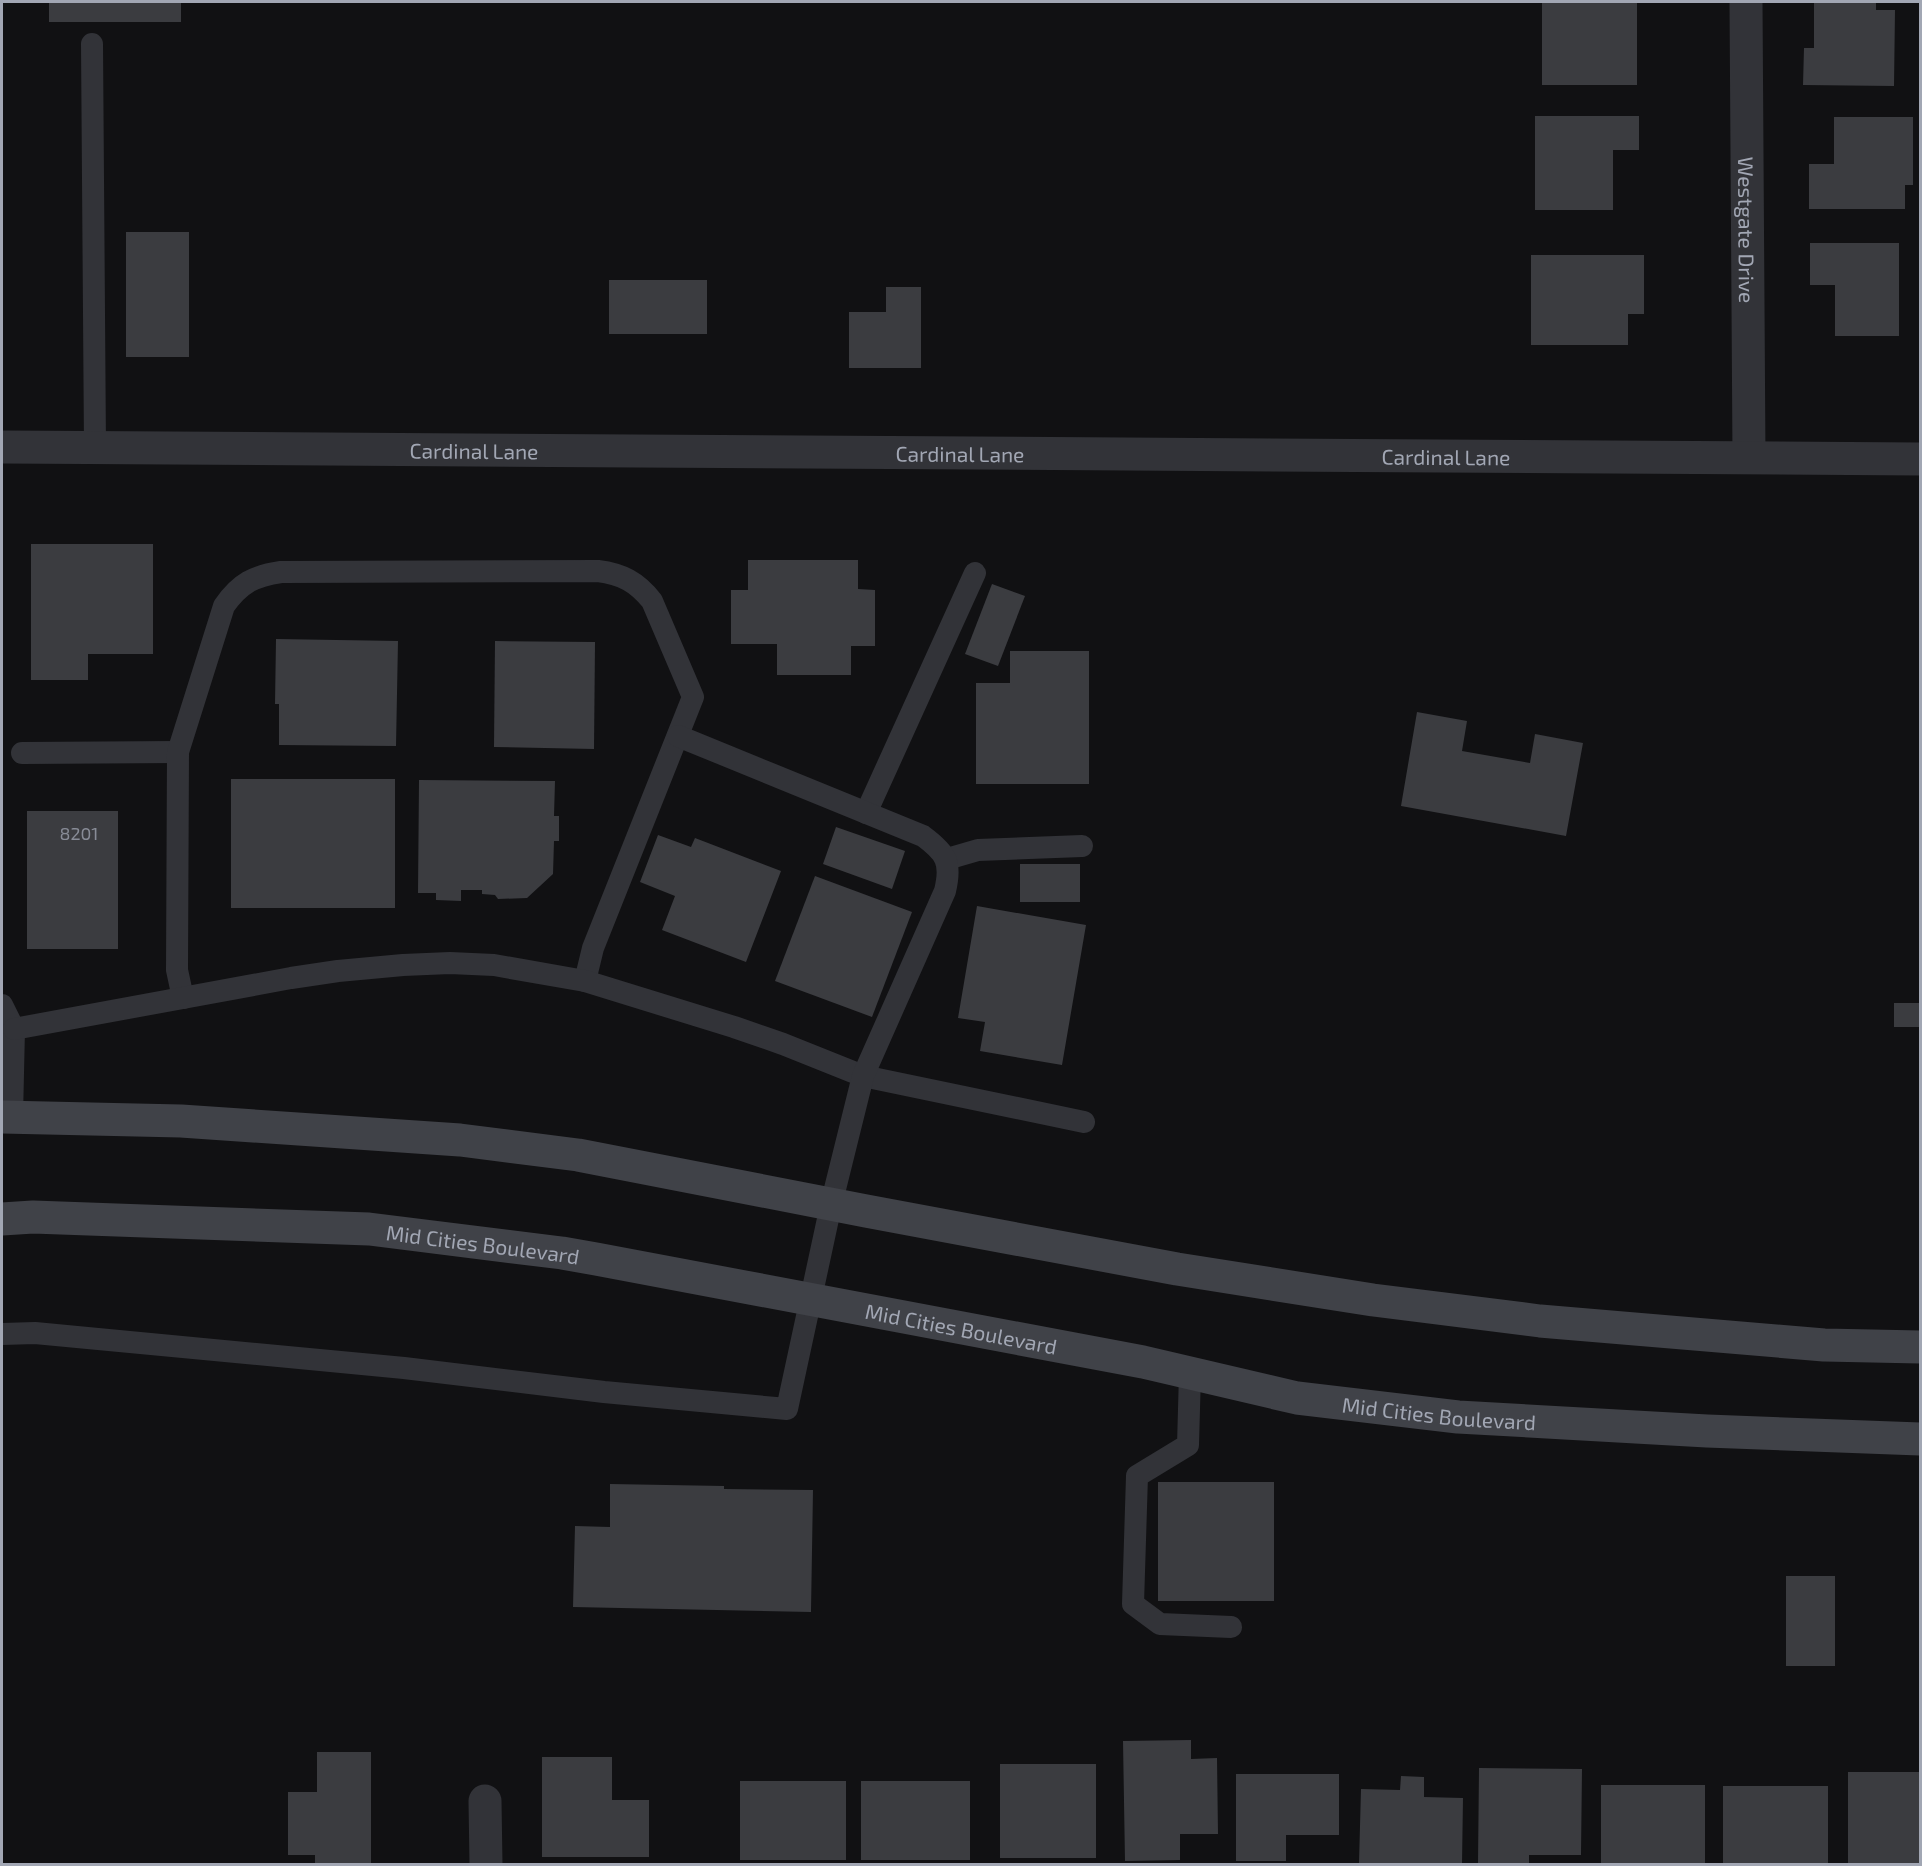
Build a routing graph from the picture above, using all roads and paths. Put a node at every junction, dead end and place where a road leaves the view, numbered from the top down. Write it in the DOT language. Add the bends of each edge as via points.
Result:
graph roads {
  1 [pos="1746,2"];
  2 [pos="92,44"];
  3 [pos="2,447"];
  4 [pos="95,448"];
  5 [pos="1749,457"];
  6 [pos="1920,459"];
  7 [pos="975,573"];
  8 [pos="678,736"];
  9 [pos="178,752"];
  10 [pos="22,753"];
  11 [pos="866,813"];
  12 [pos="1082,846"];
  13 [pos="947,859"];
  14 [pos="585,981"];
  15 [pos="183,998"];
  16 [pos="2,1005"];
  17 [pos="14,1029"];
  18 [pos="863,1076"];
  19 [pos="7,1117"];
  20 [pos="1084,1122"];
  21 [pos="831,1205"];
  22 [pos="2,1219"];
  23 [pos="811,1299"];
  24 [pos="2,1334"];
  25 [pos="1920,1347"];
  26 [pos="1190,1373"];
  27 [pos="1920,1439"];
  28 [pos="1231,1627"];
  29 [pos="485,1801"];
  30 [pos="486,1864"];
  1 -- 5 [label="street, Westgate Drive"];
  2 -- 4 [label="lane"];
  3 -- 4 [label="street, Cardinal Lane"];
  4 -- 5 [label="street, Cardinal Lane"];
  5 -- 6 [label="street, Cardinal Lane"];
  7 -- 11 [label="lane"];
  8 -- 9 [label="lane" via="693,697 652,601 629,579 598,571 281,572 262,574 246,582 224,606"];
  8 -- 11 [label="lane"];
  8 -- 14 [label="lane" via="593,948"];
  9 -- 10 [label="lane"];
  9 -- 15 [label="lane" via="177,970"];
  11 -- 13 [label="lane" via="923,836"];
  12 -- 13 [label="lane" via="978,850"];
  13 -- 18 [label="lane" via="950,874 945,891"];
  14 -- 15 [label="lane" via="494,965 450,963 338,971"];
  14 -- 18 [label="lane" via="734,1027"];
  15 -- 17 [label="lane"];
  16 -- 17 [label="lane"];
  17 -- 19 [label="lane"];
  18 -- 20 [label="lane"];
  18 -- 21 [label="lane"];
  19 -- 21 [label="main road" via="181,1121 460,1140 578,1155"];
  21 -- 23 [label="lane"];
  21 -- 25 [label="main road" via="1178,1269 1384,1301 1540,1321 1800,1343"];
  22 -- 23 [label="main road, Mid Cities Boulevard" via="369,1229 562,1252"];
  23 -- 24 [label="lane" via="787,1409 356,1363 35,1333"];
  23 -- 26 [label="main road, Mid Cities Boulevard"];
  26 -- 27 [label="main road, Mid Cities Boulevard" via="1297,1398 1458,1417"];
  26 -- 28 [label="lane" via="1188,1445 1137,1476 1133,1604 1160,1624"];
  29 -- 30 [label="street"];
}
